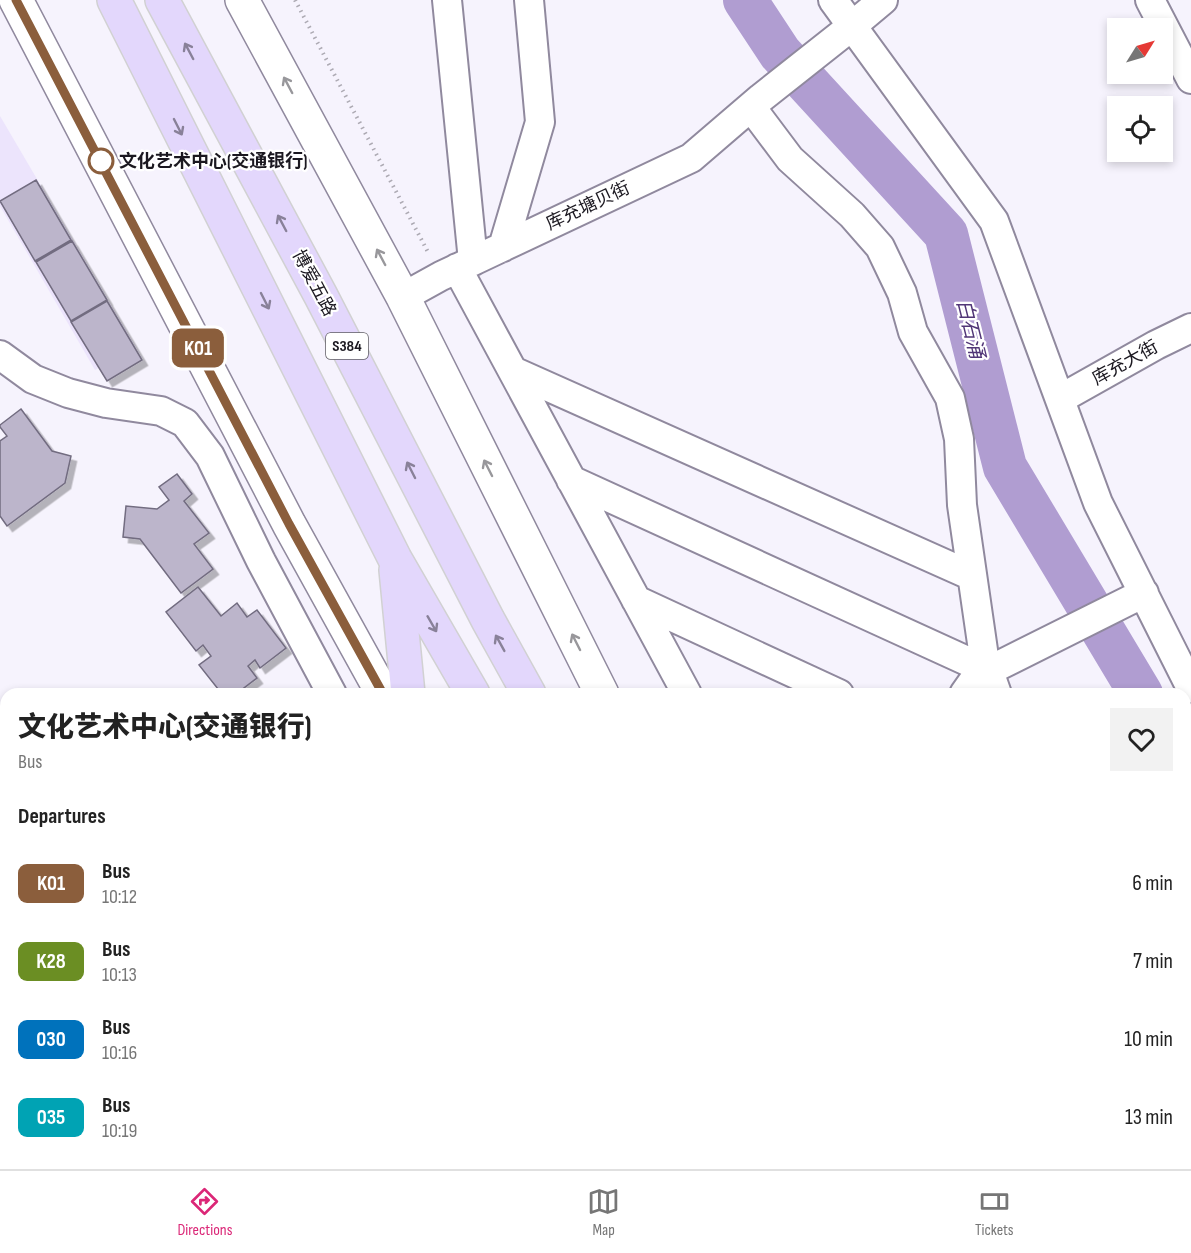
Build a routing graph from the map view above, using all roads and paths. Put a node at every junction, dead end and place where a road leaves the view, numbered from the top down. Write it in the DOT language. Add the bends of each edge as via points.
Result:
graph roads {
  1 [pos="16,0"];
  2 [pos="114,0"];
  3 [pos="162,0"];
  4 [pos="242,0"];
  5 [pos="447,0"];
  6 [pos="529,0"];
  7 [pos="833,0"];
  8 [pos="883,0"];
  9 [pos="1150,0"];
  10 [pos="852,26"];
  11 [pos="1191,79"];
  12 [pos="756,102"];
  13 [pos="502,247"];
  14 [pos="465,265"];
  15 [pos="403,297"];
  16 [pos="1191,328"];
  17 [pos="0,355"];
  18 [pos="513,371"];
  19 [pos="1060,399"];
  20 [pos="571,480"];
  21 [pos="395,559"];
  22 [pos="972,576"];
  23 [pos="1144,593"];
  24 [pos="636,600"];
  25 [pos="993,683"];
  26 [pos="329,688"];
  27 [pos="379,688"];
  28 [pos="407,688"];
  29 [pos="470,688"];
  30 [pos="526,688"];
  31 [pos="599,688"];
  32 [pos="684,688"];
  33 [pos="827,688"];
  34 [pos="968,688"];
  35 [pos="1191,688"];
  1 -- 27 [label="street"];
  2 -- 21 [label="highway, one-way"];
  30 -- 3 [label="highway, 博爱五路 / S384, one-way"];
  15 -- 4 [label="street, one-way"];
  5 -- 14 [label="street"];
  6 -- 13 [label="street" via="540,122"];
  7 -- 10 [label="street"];
  8 -- 10 [label="street, 库充塘贝街"];
  9 -- 11 [label="street"];
  10 -- 12 [label="street, 库充塘贝街"];
  10 -- 19 [label="street" via="994,221"];
  12 -- 13 [label="street, 库充塘贝街" via="691,158"];
  12 -- 22 [label="street" via="790,159 852,215 880,247 902,293 914,332 950,398"];
  13 -- 14 [label="street, 库充塘贝街"];
  14 -- 15 [label="street, 库充塘贝街"];
  14 -- 18 [label="street"];
  31 -- 15 [label="street, one-way"];
  16 -- 19 [label="street, 库充大街"];
  17 -- 26 [label="street" via="33,379 68,393 161,411 185,423 210,456"];
  18 -- 20 [label="street"];
  18 -- 22 [label="street"];
  19 -- 23 [label="street" via="1098,503"];
  20 -- 24 [label="street"];
  20 -- 25 [label="street"];
  21 -- 28 [label="highway"];
  21 -- 29 [label="highway, one-way"];
  22 -- 25 [label="street" via="984,657"];
  23 -- 25 [label="street" via="1026,652"];
  23 -- 35 [label="street"];
  24 -- 32 [label="street"];
  24 -- 33 [label="street"];
  25 -- 34 [label="street" via="976,677"];
}
